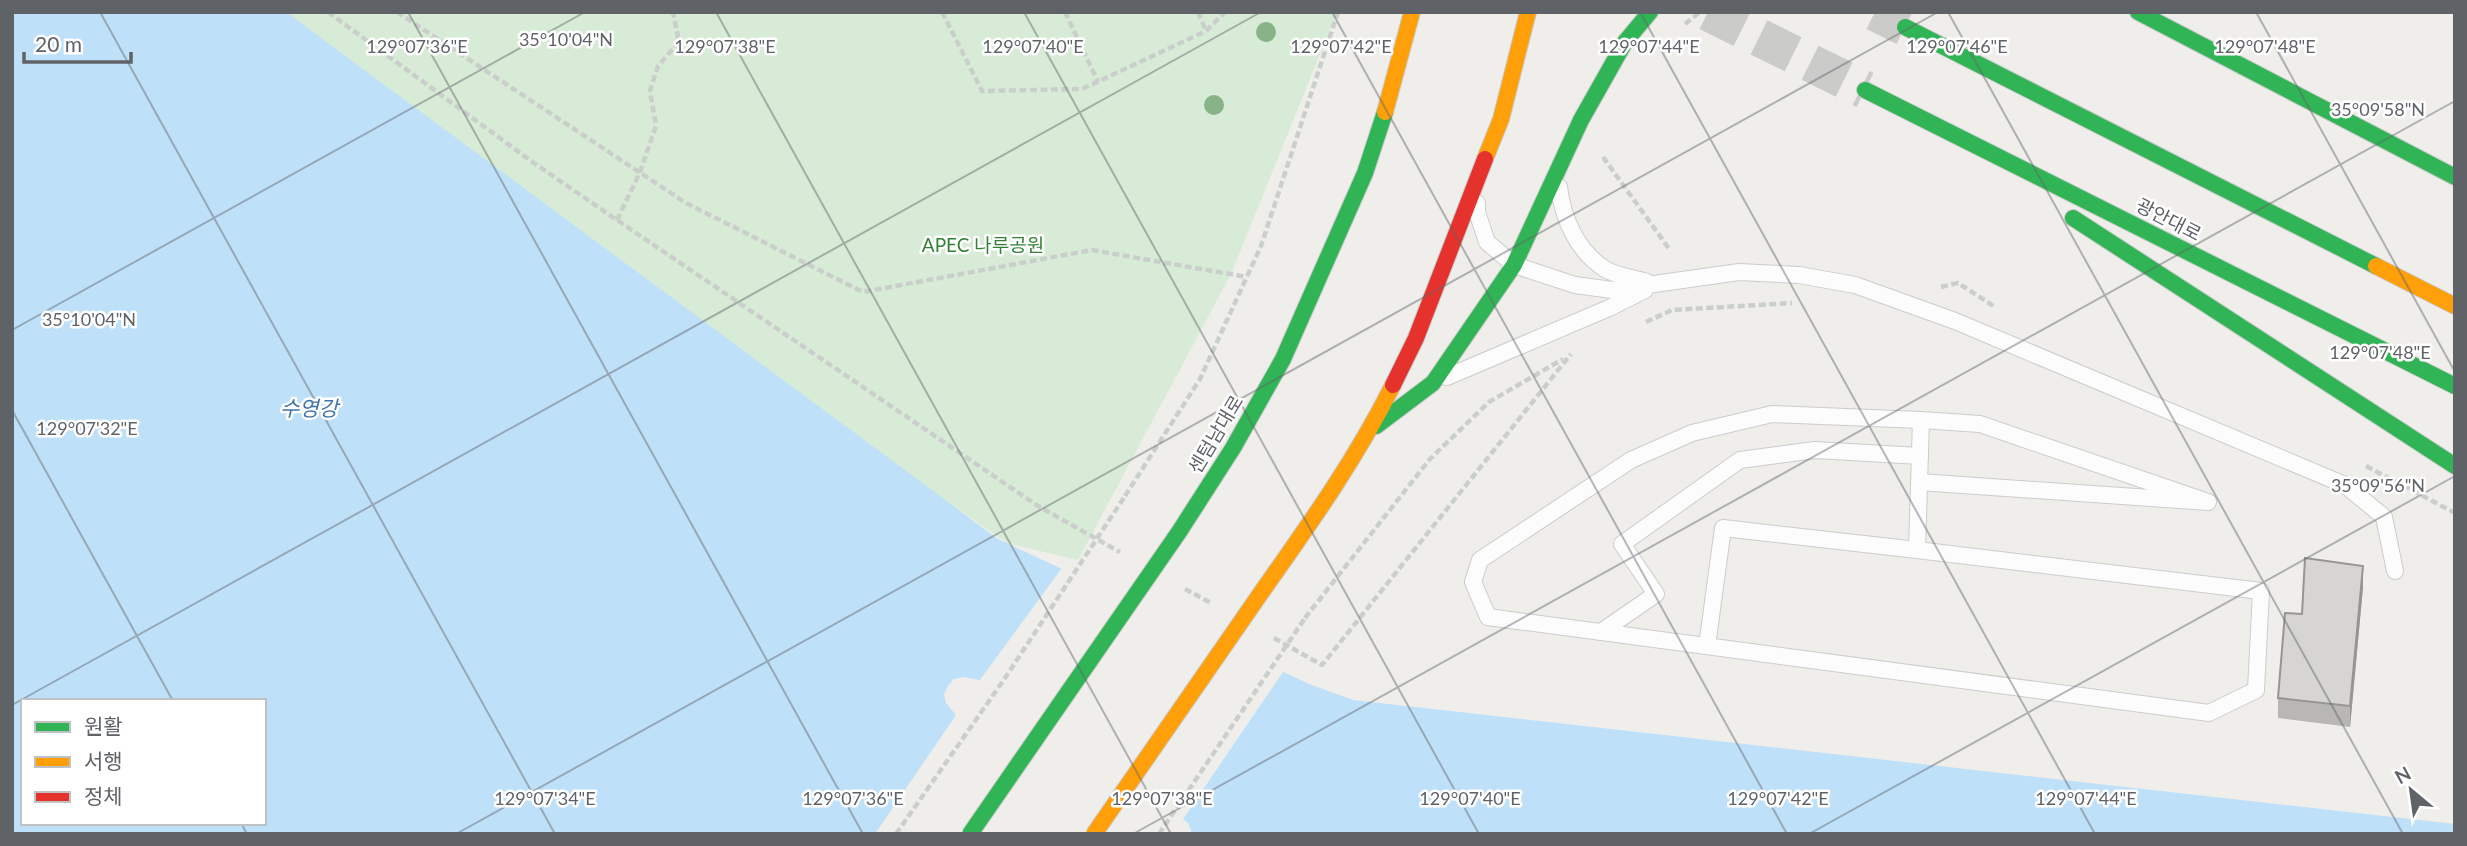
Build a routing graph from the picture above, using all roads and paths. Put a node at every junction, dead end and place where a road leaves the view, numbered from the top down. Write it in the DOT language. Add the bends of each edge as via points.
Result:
graph roads {
  1 [pos="397,12"];
  2 [pos="673,12"];
  3 [pos="942,12"];
  4 [pos="1065,12"];
  5 [pos="1198,12"];
  6 [pos="1225,12"];
  7 [pos="1338,12"];
  8 [pos="1412,12"];
  9 [pos="1528,12"];
  10 [pos="1650,12"];
  11 [pos="1700,12"];
  12 [pos="2138,12"];
  13 [pos="1905,27"];
  14 [pos="1680,28"];
  15 [pos="1206,31"];
  16 [pos="1098,82"];
  17 [pos="1865,90"];
  18 [pos="1913,114"];
  19 [pos="1602,155"];
  20 [pos="640,172"];
  21 [pos="1557,172"];
  22 [pos="2455,177"];
  23 [pos="1478,179"];
  24 [pos="2028,189"];
  25 [pos="2063,212"];
  26 [pos="617,220"];
  27 [pos="1670,250"];
  28 [pos="1514,265"];
  29 [pos="1247,277"];
  30 [pos="1656,284"];
  31 [pos="2455,306"];
  32 [pos="1571,354"];
  33 [pos="1433,383"];
  34 [pos="2455,386"];
  35 [pos="1922,420"];
  36 [pos="1371,429"];
  37 [pos="1920,456"];
  38 [pos="2455,466"];
  39 [pos="1919,482"];
  40 [pos="1917,550"];
  41 [pos="2395,571"];
  42 [pos="1601,632"];
  43 [pos="1707,646"];
  44 [pos="897,834"];
  45 [pos="970,834"];
  46 [pos="1094,834"];
  47 [pos="1159,834"];
  1 -- 20 [label="path"];
  2 -- 20 [label="path" via="679,42 659,66 650,91 656,126"];
  3 -- 16 [label="path" via="982,91 1083,89"];
  4 -- 16 [label="path"];
  5 -- 15 [label="path"];
  6 -- 15 [label="path"];
  7 -- 29 [label="path"];
  8 -- 45 [label="main road, 센텀남대로, bridge" via="1365,173 1288,347 1233,448 1179,532"];
  9 -- 23 [label="main road" via="1501,119"];
  10 -- 21 [label="main road" via="1625,42"];
  11 -- 14 [label="path"];
  12 -- 22 [label="main road"];
  13 -- 31 [label="main road"];
  15 -- 16 [label="path"];
  17 -- 18 [label="main road, 광안대로"];
  18 -- 24 [label="main road"];
  18 -- 34 [label="main road, 광안대로"];
  19 -- 27 [label="path"];
  20 -- 26 [label="path"];
  20 -- 29 [label="path" via="686,203 863,292 1092,250"];
  21 -- 28 [label="main road"];
  21 -- 30 [label="lane" via="1561,208 1577,242 1606,270"];
  23 -- 28 [label="lane" via="1477,212 1486,242"];
  23 -- 36 [label="main road" via="1416,338"];
  25 -- 38 [label="main road"];
  28 -- 30 [label="lane" via="1575,285 1612,290"];
  28 -- 33 [label="main road"];
  29 -- 44 [label="path, bridge" via="1200,379"];
  30 -- 33 [label="lane"];
  30 -- 41 [label="lane" via="1739,272 1800,275 1855,285 1955,321 2345,485 2384,517"];
  32 -- 47 [label="path, bridge" via="1489,402 1430,459 1305,618"];
  33 -- 36 [label="main road"];
  35 -- 37 [label="lane"];
  35 -- 39 [label="lane" via="1980,424 2208,502"];
  35 -- 42 [label="lane" via="1772,414 1692,433 1631,460 1480,559 1473,582 1488,617"];
  36 -- 46 [label="main road, bridge"];
  37 -- 39 [label="lane"];
  37 -- 42 [label="lane" via="1815,450 1740,460 1622,544 1656,594"];
  39 -- 40 [label="lane"];
  40 -- 43 [label="lane" via="1723,528"];
  40 -- 43 [label="lane" via="2261,591 2256,690 2209,713"];
  42 -- 43 [label="lane"];
}
